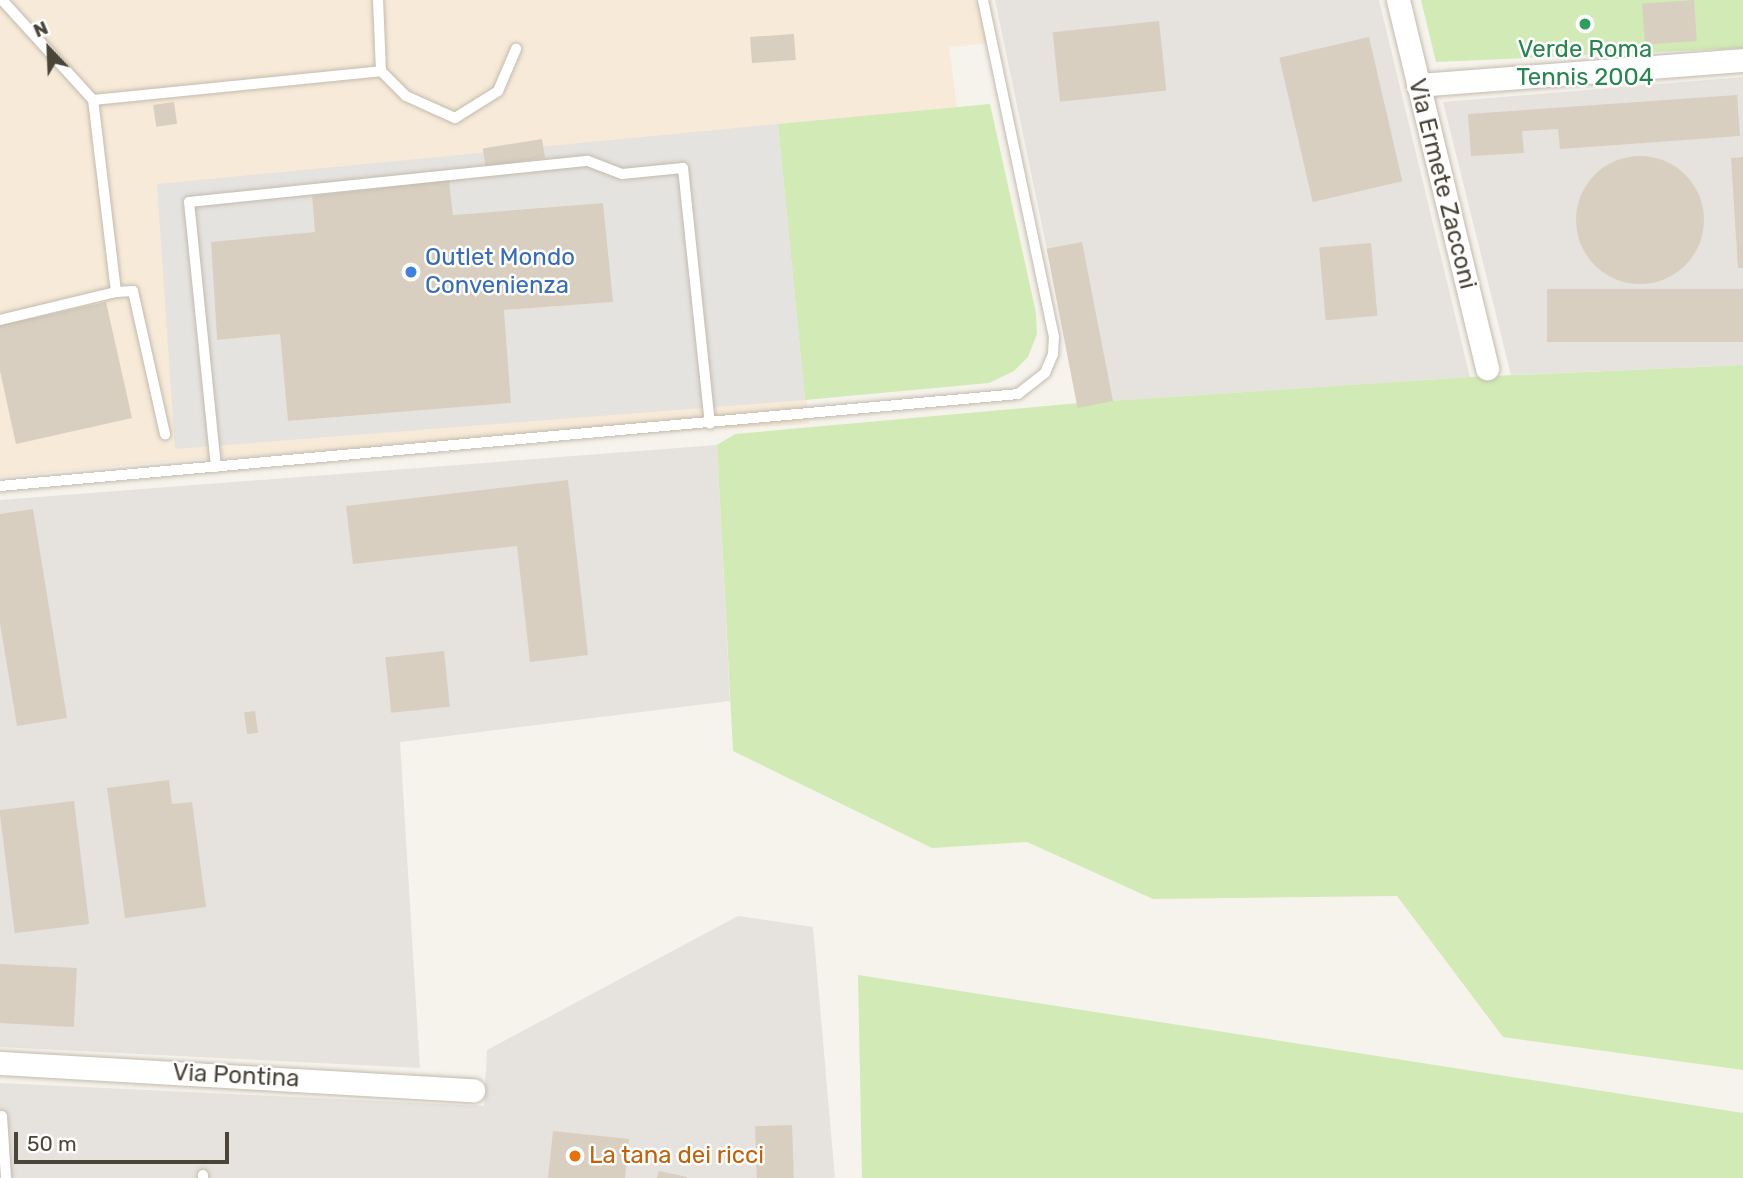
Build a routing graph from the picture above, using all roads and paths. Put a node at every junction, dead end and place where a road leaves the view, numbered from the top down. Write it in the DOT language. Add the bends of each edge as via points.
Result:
graph roads {
  1 [pos="2,0"];
  2 [pos="378,0"];
  3 [pos="983,0"];
  4 [pos="1398,0"];
  5 [pos="516,49"];
  6 [pos="1743,60"];
  7 [pos="381,71"];
  8 [pos="1418,85"];
  9 [pos="93,100"];
  10 [pos="116,292"];
  11 [pos="0,320"];
  12 [pos="1487,368"];
  13 [pos="710,424"];
  14 [pos="165,434"];
  15 [pos="216,467"];
  16 [pos="0,485"];
  17 [pos="0,1063"];
  18 [pos="473,1090"];
  19 [pos="2,1116"];
  20 [pos="6,1178"];
  1 -- 9 [label="lane"];
  2 -- 7 [label="lane"];
  3 -- 13 [label="lane" via="1048,295 1054,345 1045,373 1009,397"];
  4 -- 8 [label="street, Via Ermete Zacconi"];
  5 -- 7 [label="lane" via="498,91 455,118 406,96"];
  6 -- 8 [label="street"];
  7 -- 9 [label="lane"];
  8 -- 12 [label="street, Via Ermete Zacconi"];
  9 -- 10 [label="lane"];
  10 -- 11 [label="lane"];
  10 -- 14 [label="lane" via="133,291"];
  13 -- 15 [label="lane"];
  13 -- 15 [label="lane" via="683,168 622,174 588,161 189,202"];
  15 -- 16 [label="lane"];
  17 -- 18 [label="street, Via Pontina"];
  19 -- 20 [label="lane"];
}
